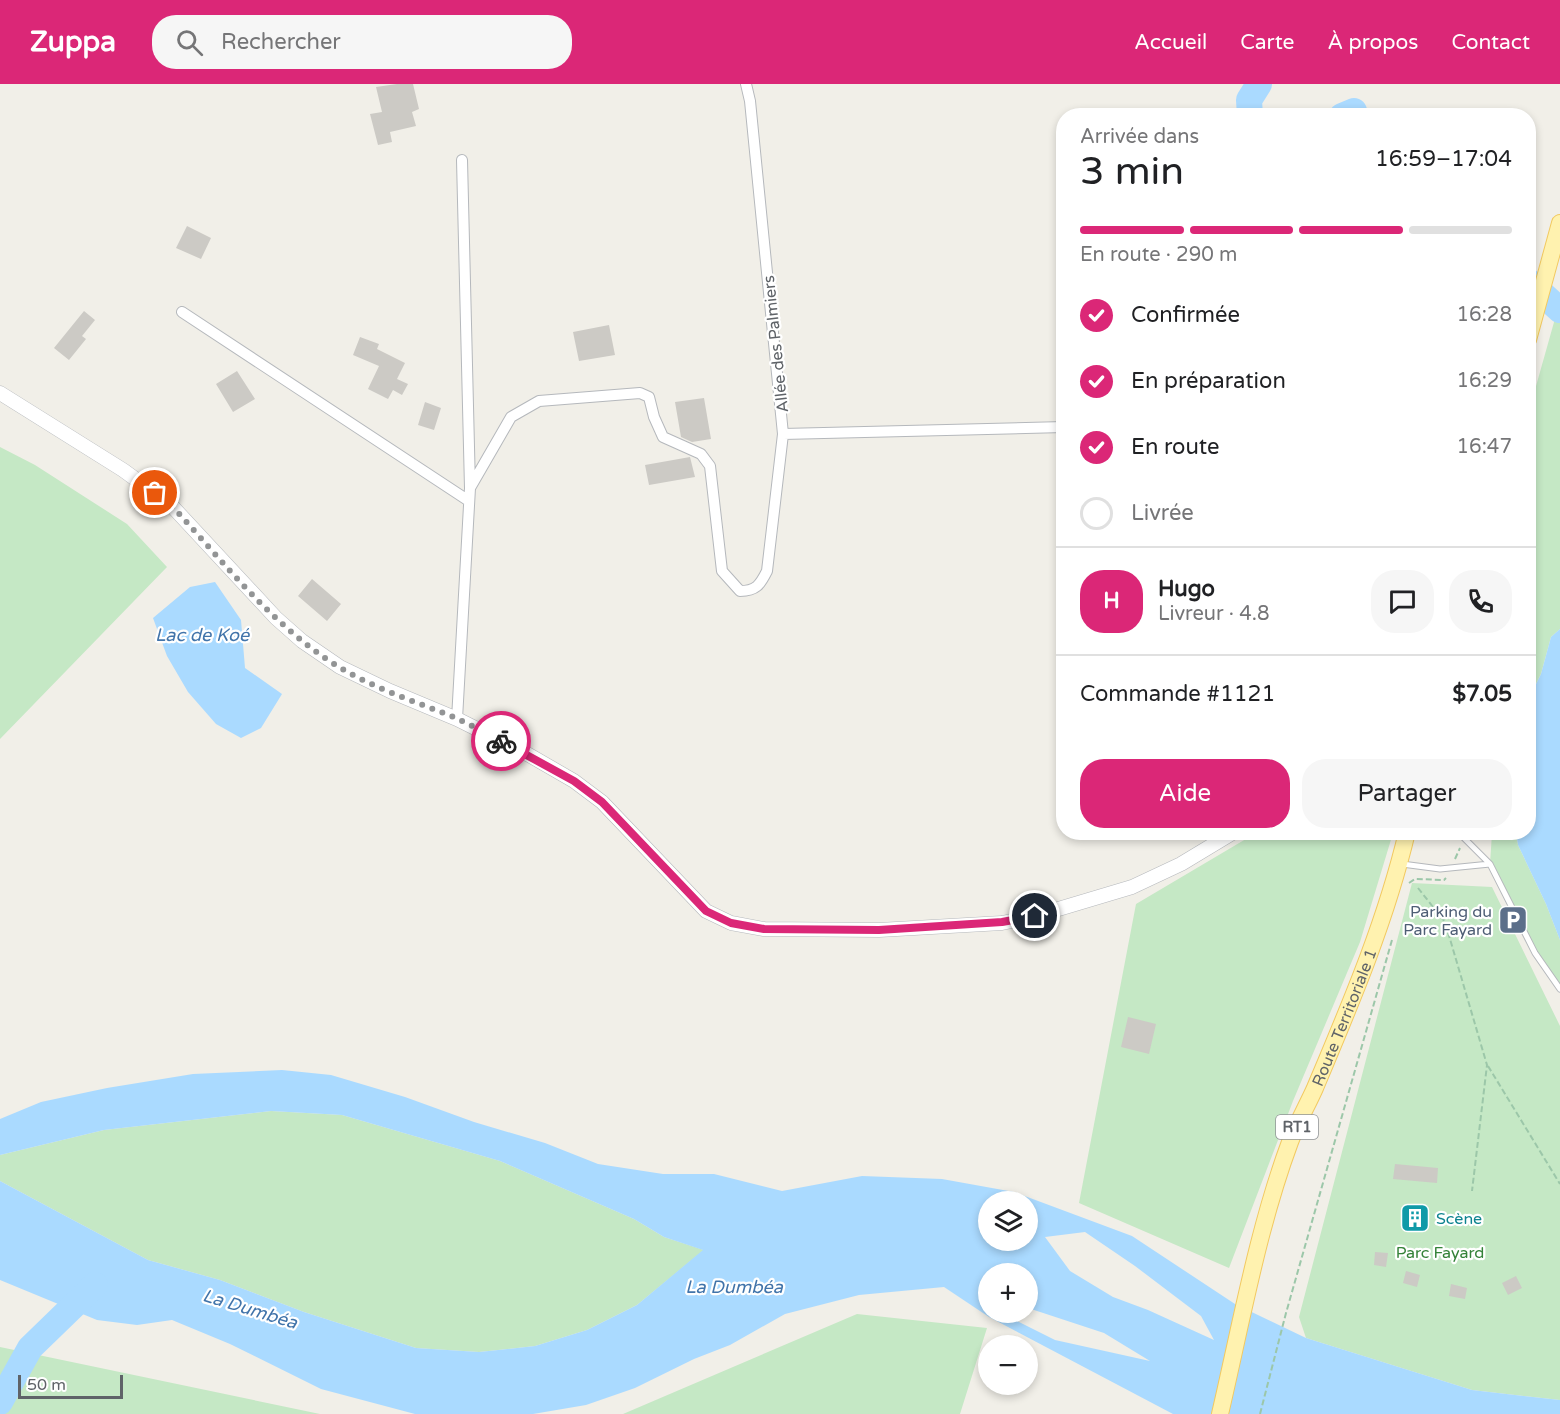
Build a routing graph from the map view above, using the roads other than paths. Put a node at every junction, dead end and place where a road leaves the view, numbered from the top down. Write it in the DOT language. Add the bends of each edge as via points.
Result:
graph roads {
  1 [pos="746,84"];
  2 [pos="462,160"];
  3 [pos="1560,223"];
  4 [pos="1536,311"];
  5 [pos="182,312"];
  6 [pos="0,393"];
  7 [pos="1056,427"];
  8 [pos="783,434"];
  9 [pos="470,488"];
  10 [pos="469,501"];
  11 [pos="458,719"];
  12 [pos="1221,840"];
  13 [pos="1405,840"];
  14 [pos="1466,840"];
  15 [pos="1400,863"];
  16 [pos="1490,864"];
  17 [pos="1560,989"];
  18 [pos="1220,1414"];
  1 -- 8 [label="street, Allée des Palmiers"];
  2 -- 9 [label="street"];
  3 -- 4 [label="main road"];
  5 -- 10 [label="street"];
  6 -- 11 [label="street" via="171,505 302,641 340,667"];
  7 -- 8 [label="street, Allée des Palmiers"];
  8 -- 9 [label="street" via="767,571 750,591 740,591 722,571 710,466 701,454 663,437 649,397 640,393 539,400 511,417"];
  9 -- 10 [label="street"];
  10 -- 11 [label="street"];
  11 -- 12 [label="street" via="529,754 602,802 706,911 731,923 764,929 908,928 1035,916 1132,887"];
  13 -- 15 [label="main road, Route Territoriale 1 / RT1"];
  14 -- 16 [label="lane"];
  15 -- 16 [label="lane" via="1440,869"];
  15 -- 18 [label="main road, Route Territoriale 1 / RT1" via="1369,958 1273,1192"];
  16 -- 17 [label="lane" via="1535,953"];
}
